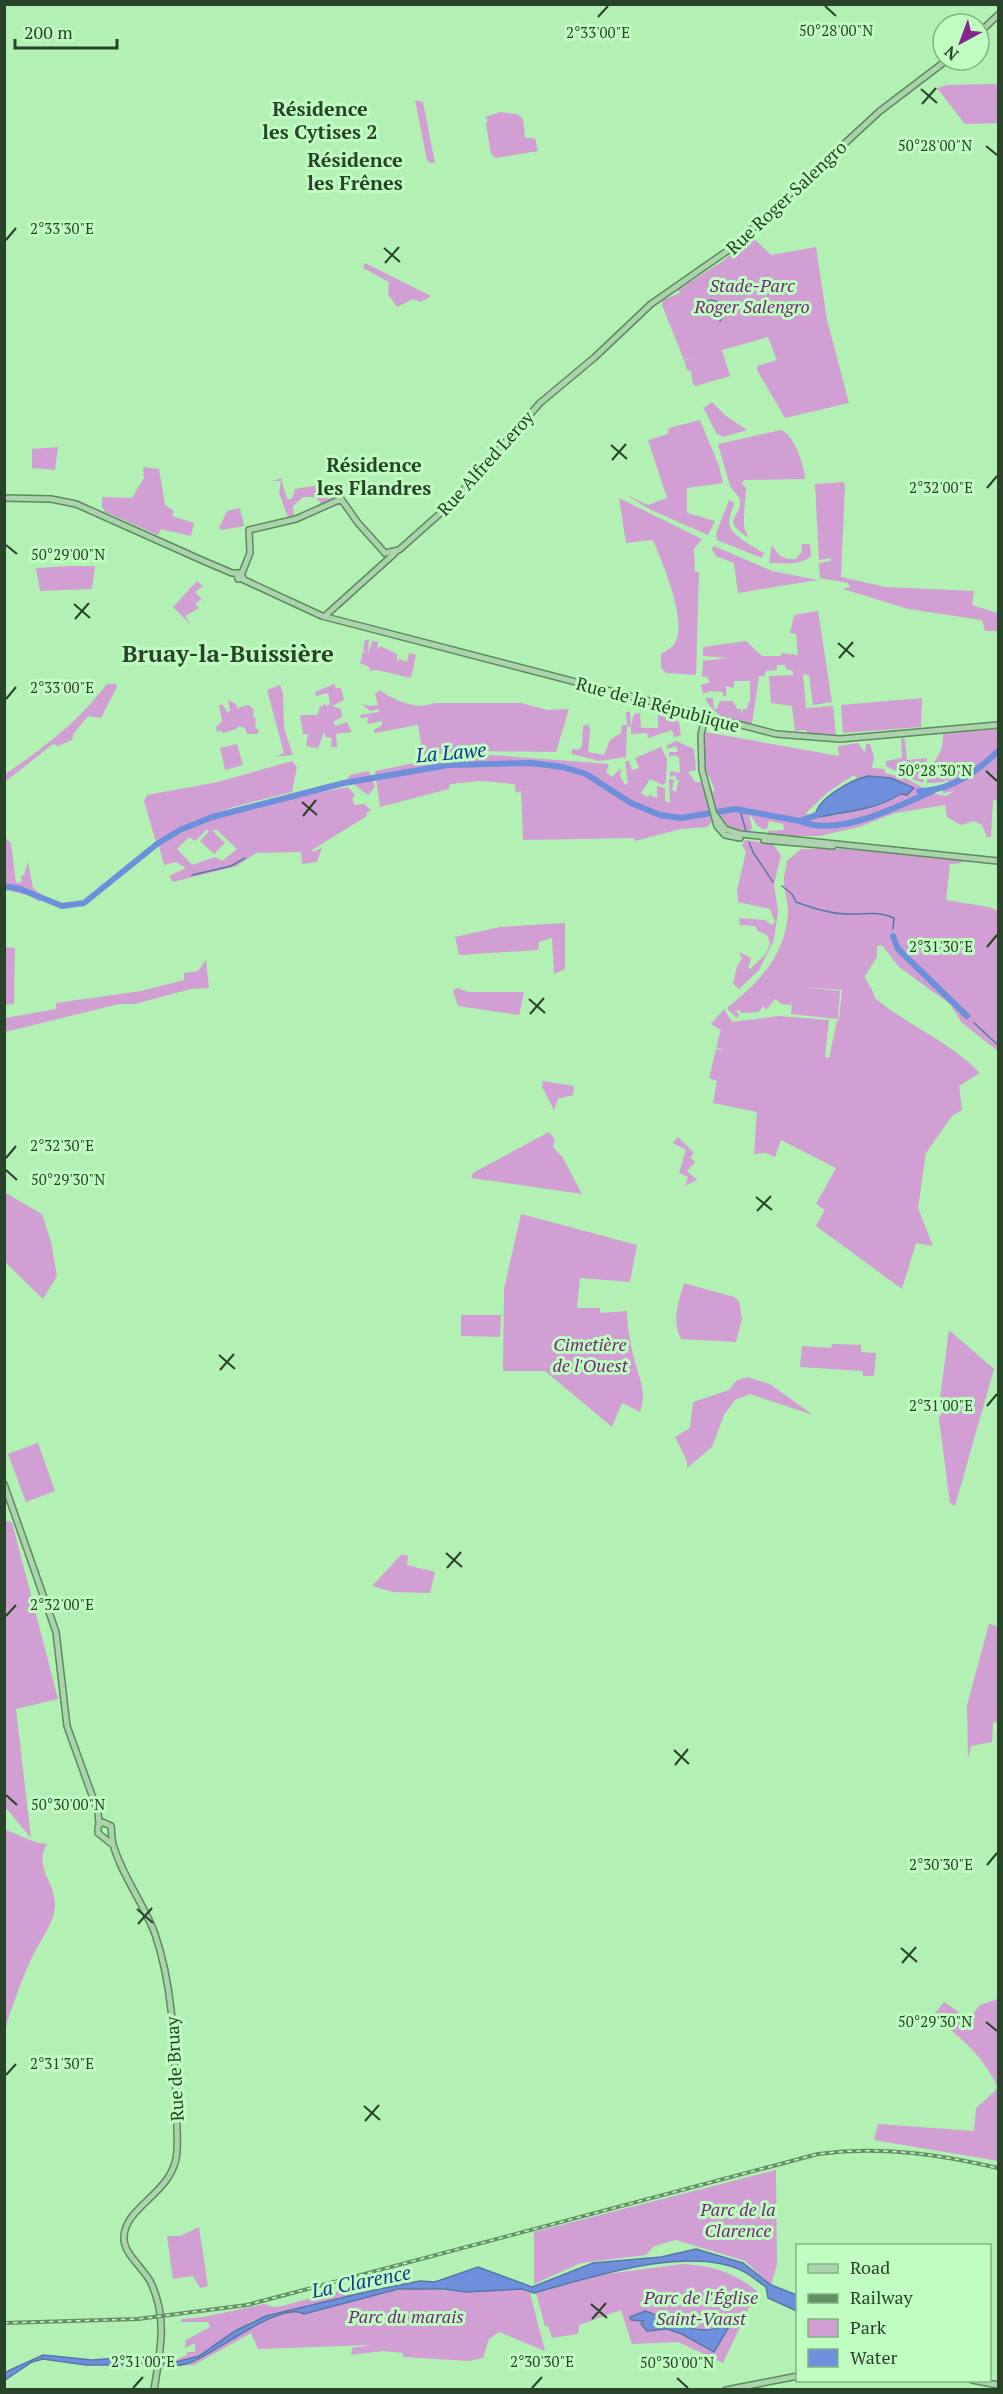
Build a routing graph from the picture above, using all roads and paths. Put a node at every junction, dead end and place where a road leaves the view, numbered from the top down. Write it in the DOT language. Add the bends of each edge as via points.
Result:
graph roads {
  1 [pos="931,72"];
  2 [pos="544,399"];
  3 [pos="4,498"];
  4 [pos="399,550"];
  5 [pos="386,553"];
  6 [pos="385,563"];
  7 [pos="240,576"];
  8 [pos="325,616"];
  9 [pos="705,717"];
  10 [pos="999,725"];
  11 [pos="715,815"];
  12 [pos="854,846"];
  13 [pos="999,861"];
  14 [pos="4,1484"];
  15 [pos="98,1812"];
  16 [pos="106,1822"];
  17 [pos="99,1825"];
  18 [pos="111,1833"];
  19 [pos="104,1836"];
  20 [pos="113,1845"];
  21 [pos="796,2376"];
  22 [pos="983,2382"];
  23 [pos="999,2385"];
  24 [pos="154,2390"];
  25 [pos="726,2390"];
  1 -- 2 [label="main road, Rue Roger Salengro" via="868,122 730,249 655,300"];
  2 -- 4 [label="main road, Rue Alfred Leroy" via="453,502"];
  3 -- 7 [label="main road, Rue de la République" via="64,501"];
  4 -- 5 [label="main road, Rue Alfred Leroy"];
  4 -- 6 [label="main road, Rue Alfred Leroy"];
  5 -- 6 [label="main road"];
  5 -- 7 [label="main road" via="341,499 296,519 249,530 250,554"];
  6 -- 8 [label="main road, Rue Alfred Leroy"];
  7 -- 8 [label="main road, Rue de la République"];
  8 -- 9 [label="main road, Rue de la République"];
  9 -- 10 [label="main road, Rue de la République" via="817,739"];
  9 -- 11 [label="main road" via="701,761"];
  11 -- 12 [label="main road" via="724,828 735,833"];
  11 -- 12 [label="main road" via="720,831 730,836"];
  12 -- 13 [label="main road"];
  14 -- 15 [label="main road" via="57,1632 67,1726"];
  15 -- 16 [label="main road"];
  15 -- 17 [label="main road"];
  16 -- 17 [label="main road"];
  16 -- 18 [label="main road"];
  17 -- 19 [label="main road" via="98,1833"];
  18 -- 19 [label="main road"];
  18 -- 20 [label="main road"];
  19 -- 20 [label="main road"];
  20 -- 24 [label="main road, Rue de Bruay" via="155,1935 168,1983 173,2025 176,2163 166,2183 129,2220 124,2235 127,2249 148,2277 162,2317"];
  21 -- 25 [label="main road"];
  22 -- 23 [label="main road"];
}
